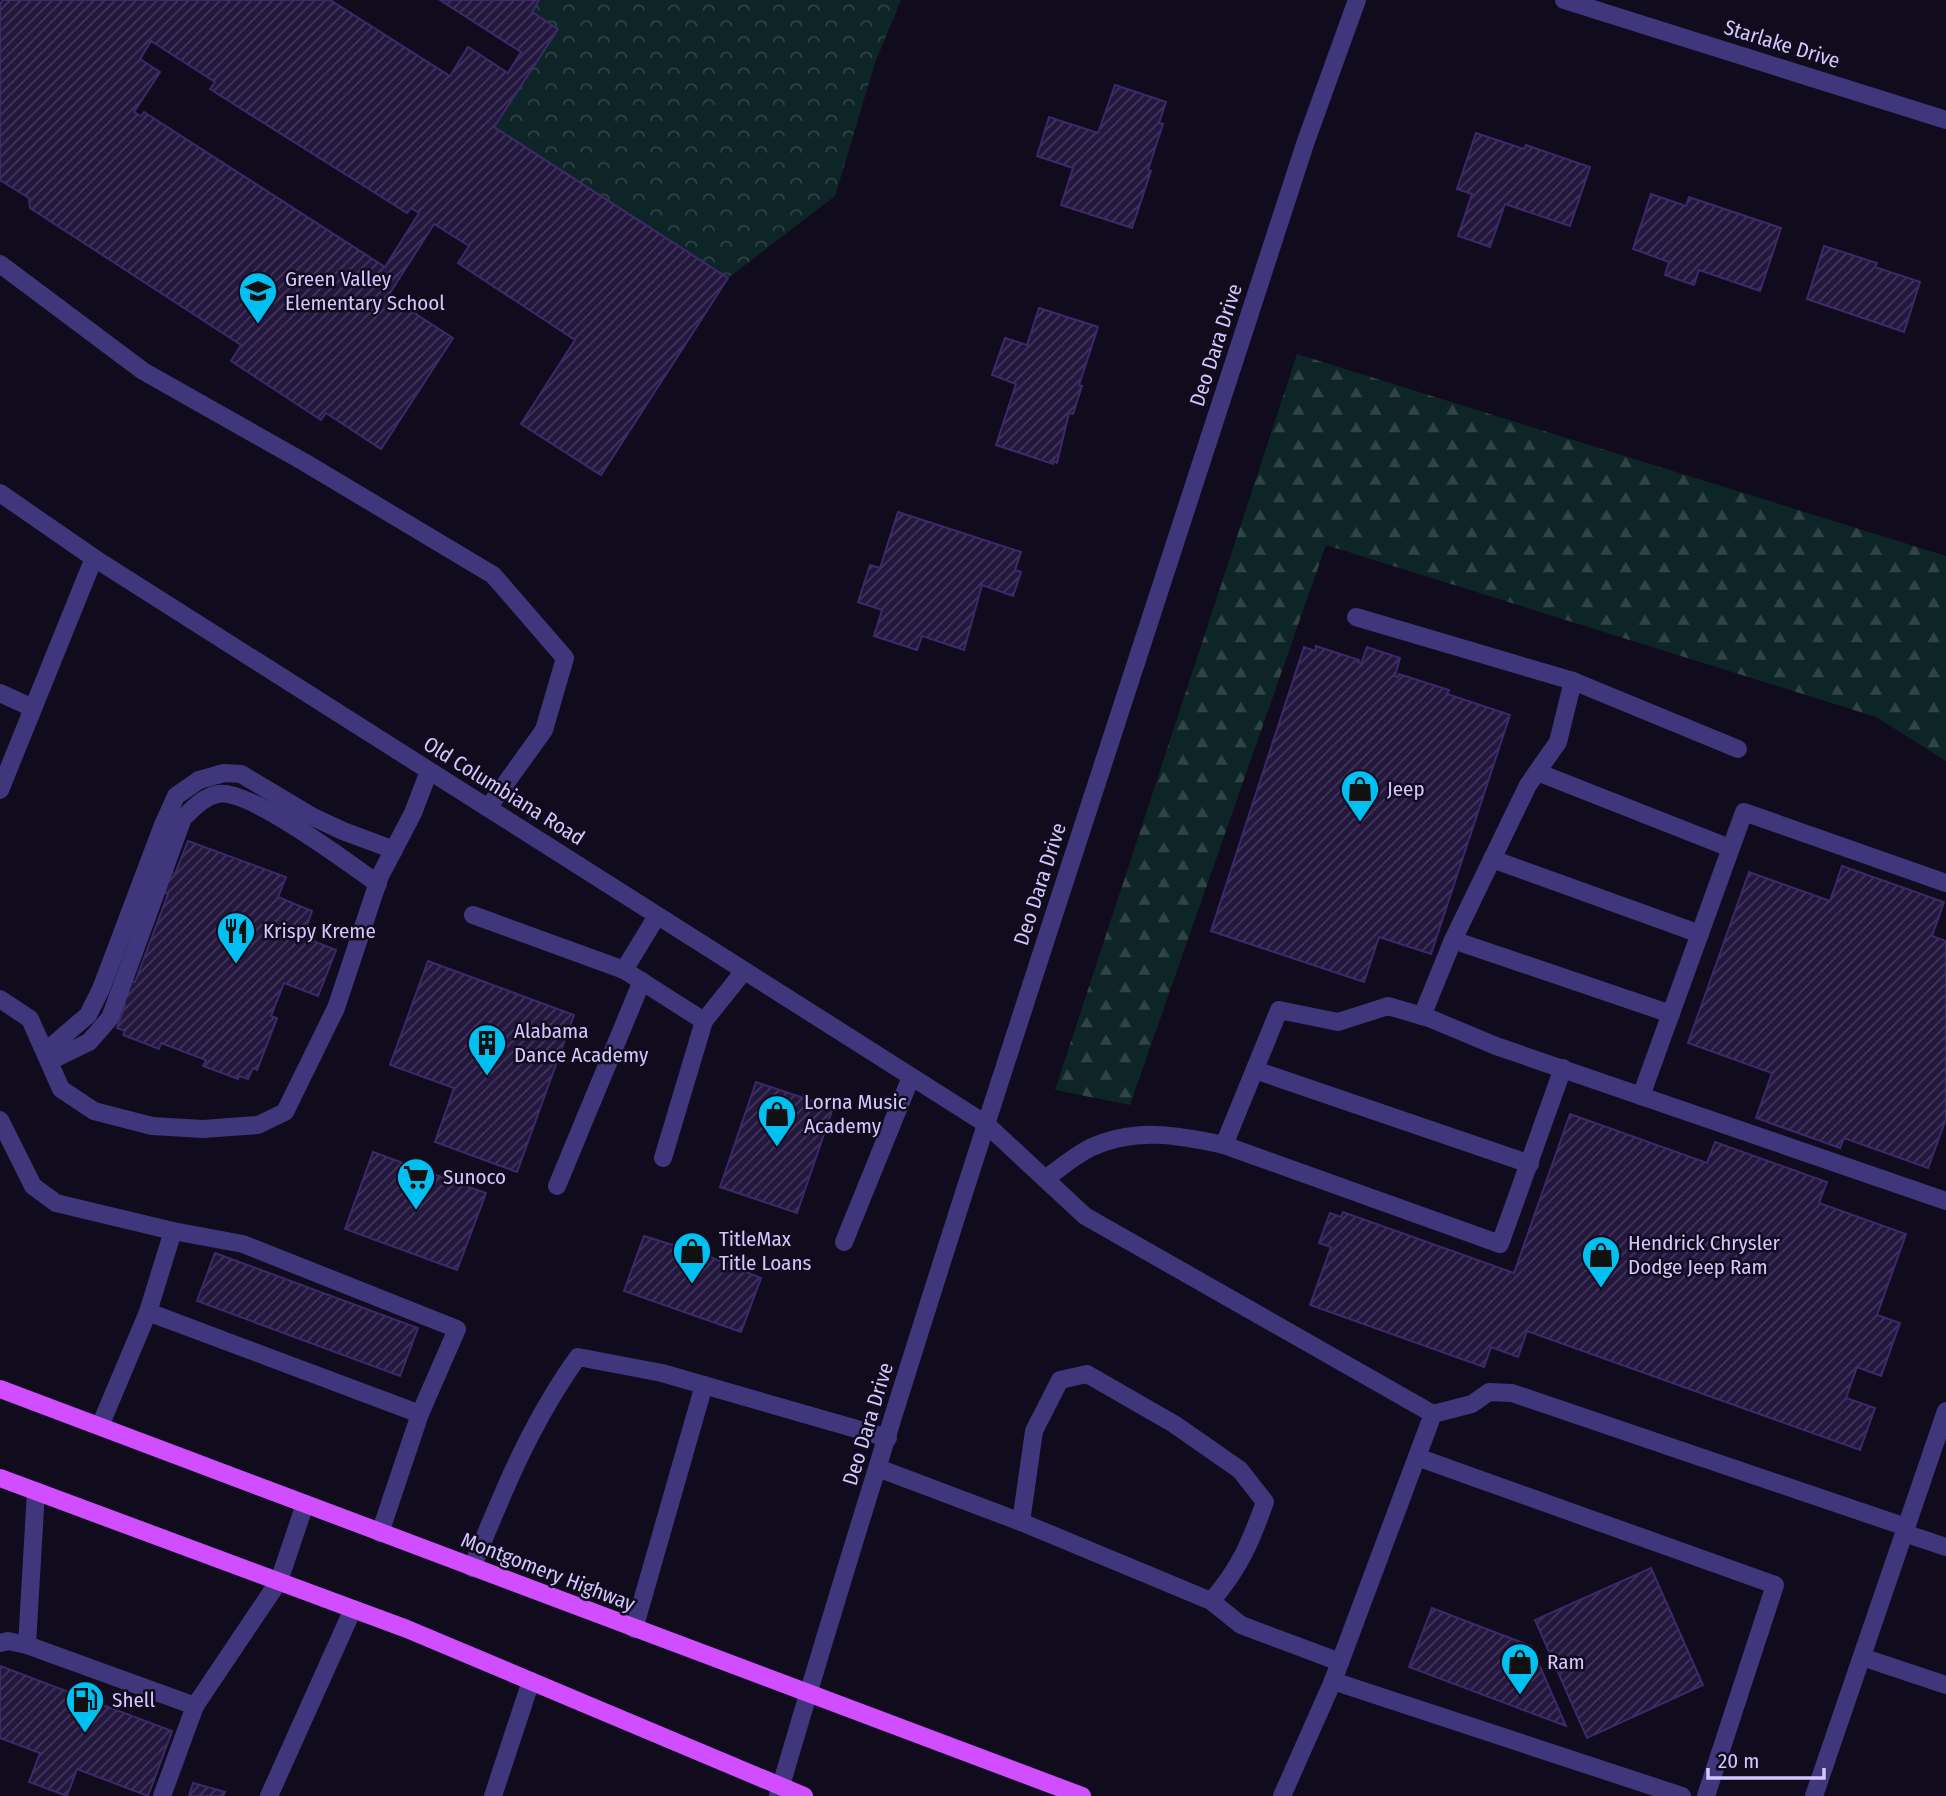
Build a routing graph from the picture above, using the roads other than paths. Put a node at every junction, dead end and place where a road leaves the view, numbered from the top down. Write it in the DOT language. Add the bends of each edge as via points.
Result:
graph roads {
  1 [pos="1357,0"];
  2 [pos="1564,0"];
  3 [pos="1946,120"];
  4 [pos="0,264"];
  5 [pos="0,493"];
  6 [pos="94,558"];
  7 [pos="1356,617"];
  8 [pos="1573,681"];
  9 [pos="0,693"];
  10 [pos="33,708"];
  11 [pos="1738,750"];
  12 [pos="429,771"];
  13 [pos="1537,772"];
  14 [pos="0,790"];
  15 [pos="488,808"];
  16 [pos="1730,848"];
  17 [pos="394,850"];
  18 [pos="1492,859"];
  19 [pos="1946,883"];
  20 [pos="378,884"];
  21 [pos="473,915"];
  22 [pos="657,916"];
  23 [pos="1700,934"];
  24 [pos="1453,940"];
  25 [pos="624,970"];
  26 [pos="744,971"];
  27 [pos="642,981"];
  28 [pos="0,999"];
  29 [pos="1671,1014"];
  30 [pos="1422,1016"];
  31 [pos="704,1021"];
  32 [pos="48,1056"];
  33 [pos="1563,1068"];
  34 [pos="1255,1070"];
  35 [pos="911,1076"];
  36 [pos="1641,1096"];
  37 [pos="0,1120"];
  38 [pos="986,1124"];
  39 [pos="1224,1145"];
  40 [pos="663,1158"];
  41 [pos="1530,1164"];
  42 [pos="1045,1179"];
  43 [pos="557,1186"];
  44 [pos="1946,1201"];
  45 [pos="173,1231"];
  46 [pos="844,1242"];
  47 [pos="148,1312"];
  48 [pos="704,1385"];
  49 [pos="0,1389"];
  50 [pos="1946,1411"];
  51 [pos="420,1414"];
  52 [pos="1433,1414"];
  53 [pos="100,1426"];
  54 [pos="1942,1435"];
  55 [pos="888,1438"];
  56 [pos="1417,1457"];
  57 [pos="878,1468"];
  58 [pos="0,1478"];
  59 [pos="36,1491"];
  60 [pos="305,1504"];
  61 [pos="1020,1522"];
  62 [pos="1905,1530"];
  63 [pos="380,1533"];
  64 [pos="1946,1547"];
  65 [pos="472,1568"];
  66 [pos="279,1581"];
  67 [pos="1212,1601"];
  68 [pos="353,1609"];
  69 [pos="634,1629"];
  70 [pos="0,1643"];
  71 [pos="27,1645"];
  72 [pos="1862,1657"];
  73 [pos="1340,1662"];
  74 [pos="531,1681"];
  75 [pos="1333,1681"];
  76 [pos="1946,1685"];
  77 [pos="808,1695"];
  78 [pos="195,1706"];
  79 [pos="780,1791"];
  80 [pos="162,1796"];
  81 [pos="270,1796"];
  82 [pos="493,1796"];
  83 [pos="804,1796"];
  84 [pos="1082,1796"];
  85 [pos="1282,1796"];
  86 [pos="1682,1796"];
  87 [pos="1706,1796"];
  88 [pos="1814,1796"];
  1 -- 38 [label="street, Deo Dara Drive" via="1301,154"];
  2 -- 3 [label="street, Starlake Drive"];
  4 -- 15 [label="street" via="143,371 493,575 565,658 544,730"];
  5 -- 6 [label="street, Old Columbiana Road"];
  6 -- 10 [label="street"];
  6 -- 12 [label="street, Old Columbiana Road"];
  7 -- 8 [label="street"];
  8 -- 11 [label="street"];
  8 -- 13 [label="street" via="1558,742"];
  9 -- 10 [label="street"];
  10 -- 14 [label="street"];
  12 -- 15 [label="street, Old Columbiana Road"];
  12 -- 17 [label="street"];
  13 -- 16 [label="street"];
  13 -- 18 [label="street"];
  15 -- 22 [label="street, Old Columbiana Road"];
  16 -- 19 [label="street" via="1744,812"];
  16 -- 23 [label="street"];
  17 -- 20 [label="street"];
  17 -- 32 [label="street" via="313,817 242,774 199,780 176,796 88,1015"];
  18 -- 23 [label="street"];
  18 -- 24 [label="street"];
  20 -- 32 [label="street" via="323,845 242,798 220,794 200,802 183,818 110,1018 89,1042"];
  20 -- 32 [label="street" via="336,1008 285,1112 258,1125 152,1126 94,1111 61,1089"];
  21 -- 25 [label="street"];
  22 -- 25 [label="street"];
  22 -- 26 [label="street, Old Columbiana Road"];
  23 -- 29 [label="street"];
  24 -- 29 [label="street"];
  24 -- 30 [label="street"];
  25 -- 27 [label="street"];
  26 -- 31 [label="street"];
  26 -- 35 [label="street, Old Columbiana Road"];
  27 -- 31 [label="street"];
  27 -- 43 [label="street"];
  28 -- 32 [label="street" via="30,1019"];
  29 -- 36 [label="street"];
  30 -- 33 [label="street"];
  30 -- 34 [label="street" via="1388,1006 1338,1022 1279,1010"];
  31 -- 40 [label="street"];
  33 -- 36 [label="street"];
  33 -- 41 [label="street"];
  34 -- 39 [label="street"];
  34 -- 41 [label="street"];
  35 -- 38 [label="street, Old Columbiana Road"];
  35 -- 46 [label="street"];
  36 -- 44 [label="street"];
  37 -- 45 [label="street" via="33,1186 56,1203"];
  38 -- 42 [label="street, Old Columbiana Road"];
  38 -- 55 [label="street, Deo Dara Drive"];
  39 -- 41 [label="street" via="1500,1244"];
  39 -- 42 [label="street" via="1185,1136 1134,1134 1090,1149"];
  42 -- 52 [label="street, Old Columbiana Road" via="1085,1216"];
  45 -- 47 [label="street"];
  45 -- 51 [label="street" via="243,1244 457,1329"];
  47 -- 51 [label="street"];
  47 -- 53 [label="street"];
  48 -- 55 [label="street"];
  48 -- 65 [label="street" via="578,1357 551,1395 504,1488"];
  48 -- 69 [label="street"];
  49 -- 53 [label="main road, Montgomery Highway"];
  50 -- 54 [label="street"];
  51 -- 63 [label="street"];
  52 -- 56 [label="street"];
  52 -- 62 [label="street" via="1472,1404 1489,1392 1512,1393"];
  53 -- 60 [label="main road, Montgomery Highway"];
  54 -- 62 [label="street"];
  55 -- 57 [label="street, Deo Dara Drive"];
  56 -- 73 [label="street"];
  56 -- 87 [label="street" via="1775,1585"];
  57 -- 61 [label="street"];
  57 -- 77 [label="street, Deo Dara Drive"];
  58 -- 59 [label="main road"];
  59 -- 66 [label="main road"];
  59 -- 71 [label="street"];
  60 -- 63 [label="main road, Montgomery Highway"];
  60 -- 66 [label="street"];
  61 -- 67 [label="street"];
  61 -- 67 [label="street" via="1034,1431 1060,1380 1087,1374 1240,1469 1265,1502 1247,1550"];
  62 -- 64 [label="street"];
  62 -- 72 [label="street"];
  63 -- 65 [label="main road, Montgomery Highway"];
  65 -- 69 [label="main road, Montgomery Highway"];
  66 -- 68 [label="main road"];
  66 -- 78 [label="street"];
  67 -- 73 [label="street" via="1241,1625"];
  68 -- 74 [label="main road"];
  68 -- 81 [label="street"];
  69 -- 77 [label="main road, Montgomery Highway"];
  70 -- 71 [label="street"];
  71 -- 78 [label="street"];
  72 -- 76 [label="street"];
  72 -- 88 [label="street"];
  73 -- 75 [label="street"];
  74 -- 79 [label="main road"];
  74 -- 82 [label="street"];
  75 -- 85 [label="street"];
  75 -- 86 [label="street"];
  77 -- 79 [label="street, Deo Dara Drive"];
  77 -- 84 [label="main road, Montgomery Highway"];
  78 -- 80 [label="street"];
  79 -- 83 [label="main road"];
}
